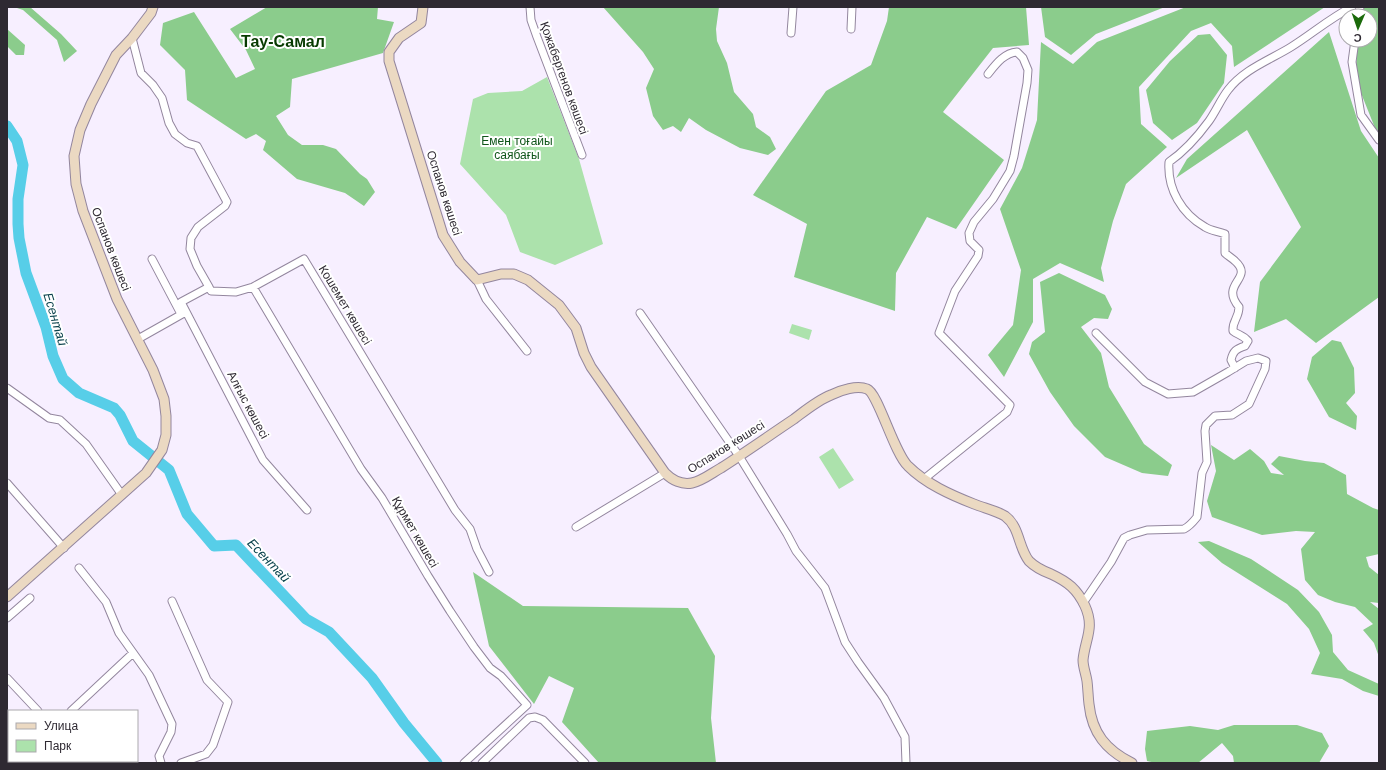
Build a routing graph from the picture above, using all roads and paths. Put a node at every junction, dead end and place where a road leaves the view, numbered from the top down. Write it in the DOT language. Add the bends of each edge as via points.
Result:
graph roads {
  1 [pos="153,7"];
  2 [pos="423,7"];
  3 [pos="530,7"];
  4 [pos="793,7"];
  5 [pos="852,7"];
  6 [pos="1352,7"];
  7 [pos="851,29"];
  8 [pos="791,33"];
  9 [pos="132,38"];
  10 [pos="1354,48"];
  11 [pos="988,74"];
  12 [pos="1379,140"];
  13 [pos="582,156"];
  14 [pos="152,259"];
  15 [pos="477,280"];
  16 [pos="209,287"];
  17 [pos="253,287"];
  18 [pos="183,313"];
  19 [pos="640,313"];
  20 [pos="1096,333"];
  21 [pos="138,339"];
  22 [pos="527,351"];
  23 [pos="1235,368"];
  24 [pos="7,388"];
  25 [pos="739,456"];
  26 [pos="665,473"];
  27 [pos="924,479"];
  28 [pos="7,483"];
  29 [pos="122,494"];
  30 [pos="307,510"];
  31 [pos="576,527"];
  32 [pos="64,548"];
  33 [pos="79,568"];
  34 [pos="489,572"];
  35 [pos="7,597"];
  36 [pos="30,598"];
  37 [pos="172,601"];
  38 [pos="1083,603"];
  39 [pos="7,618"];
  40 [pos="133,653"];
  41 [pos="7,678"];
  42 [pos="37,710"];
  43 [pos="73,710"];
  44 [pos="161,763"];
  45 [pos="181,763"];
  46 [pos="464,763"];
  47 [pos="482,763"];
  48 [pos="584,763"];
  49 [pos="906,763"];
  50 [pos="1132,763"];
  1 -- 9 [label="street, Оспанов көшесі"];
  2 -- 15 [label="street, Оспанов көшесі" via="421,23 399,38 389,52 389,61 443,235 460,262"];
  3 -- 13 [label="street, Қожабергенов көшесі" via="531,20"];
  4 -- 8 [label="street"];
  5 -- 7 [label="street"];
  6 -- 23 [label="street" via="1246,73 1228,89 1194,140 1169,162 1170,185 1179,202 1194,220 1206,228 1225,234 1225,253 1237,262 1242,270 1232,294 1239,307 1239,314 1232,325 1233,331 1248,341 1245,346 1233,352 1231,360"];
  9 -- 16 [label="street" via="141,73 162,98 175,134 187,143 197,146 227,202 198,227 191,238 190,249"];
  9 -- 21 [label="street, Оспанов көшесі" via="116,55 91,104 80,130 74,156 76,184 83,211 117,299"];
  10 -- 12 [label="street" via="1352,62 1362,115"];
  11 -- 27 [label="street" via="1010,52 1017,52 1023,58 1028,70 1014,156 1010,171 969,233 970,241 979,250 978,256 955,291 939,333 1010,405 1007,412"];
  14 -- 18 [label="street, Алғыс көшесі"];
  15 -- 22 [label="street" via="486,299"];
  15 -- 26 [label="street, Оспанов көшесі" via="501,274 514,274 528,280 559,305 576,328 591,367"];
  16 -- 17 [label="street, Кошемет көшесі" via="211,291 236,292"];
  16 -- 18 [label="street, Алғыс көшесі" via="181,302"];
  17 -- 34 [label="street, Кошемет көшесі" via="304,259 455,510 470,529"];
  17 -- 46 [label="street, Құрмет көшесі" via="361,469 382,498 454,617 490,668 528,705"];
  18 -- 21 [label="street"];
  18 -- 30 [label="street, Алғыс көшесі" via="263,460"];
  19 -- 25 [label="street"];
  20 -- 23 [label="street" via="1145,382 1168,394 1193,392"];
  21 -- 29 [label="street, Оспанов көшесі" via="164,399 166,435 162,450 146,473"];
  23 -- 38 [label="street" via="1246,361 1258,358 1266,361 1265,369 1249,404 1232,415 1215,416 1206,426 1207,462 1202,473 1197,517 1184,529 1147,530 1124,538"];
  24 -- 29 [label="street" via="49,418 60,420 86,444"];
  25 -- 26 [label="street, Оспанов көшесі" via="698,482 689,484 672,480"];
  25 -- 27 [label="street, Оспанов көшесі" via="830,395 852,388 868,389 876,401 899,454 907,466"];
  25 -- 49 [label="street" via="796,551 825,588 845,642 884,698 905,737"];
  26 -- 31 [label="street"];
  27 -- 38 [label="street, Оспанов көшесі" via="958,498 1004,516 1014,525 1029,560 1039,569 1059,578 1078,592"];
  28 -- 32 [label="street"];
  29 -- 32 [label="street, Оспанов көшесі"];
  32 -- 35 [label="street, Оспанов көшесі"];
  33 -- 40 [label="street" via="106,602 119,633"];
  36 -- 39 [label="street"];
  37 -- 45 [label="street" via="207,680 228,702 213,745 206,754"];
  38 -- 50 [label="street, Оспанов көшесі" via="1090,618 1090,633 1083,662 1092,719 1104,743 1120,757"];
  40 -- 43 [label="street"];
  40 -- 44 [label="street" via="149,675 172,724 171,732 159,756"];
  41 -- 42 [label="street"];
  47 -- 48 [label="street" via="529,718 535,716 543,720"];
}
